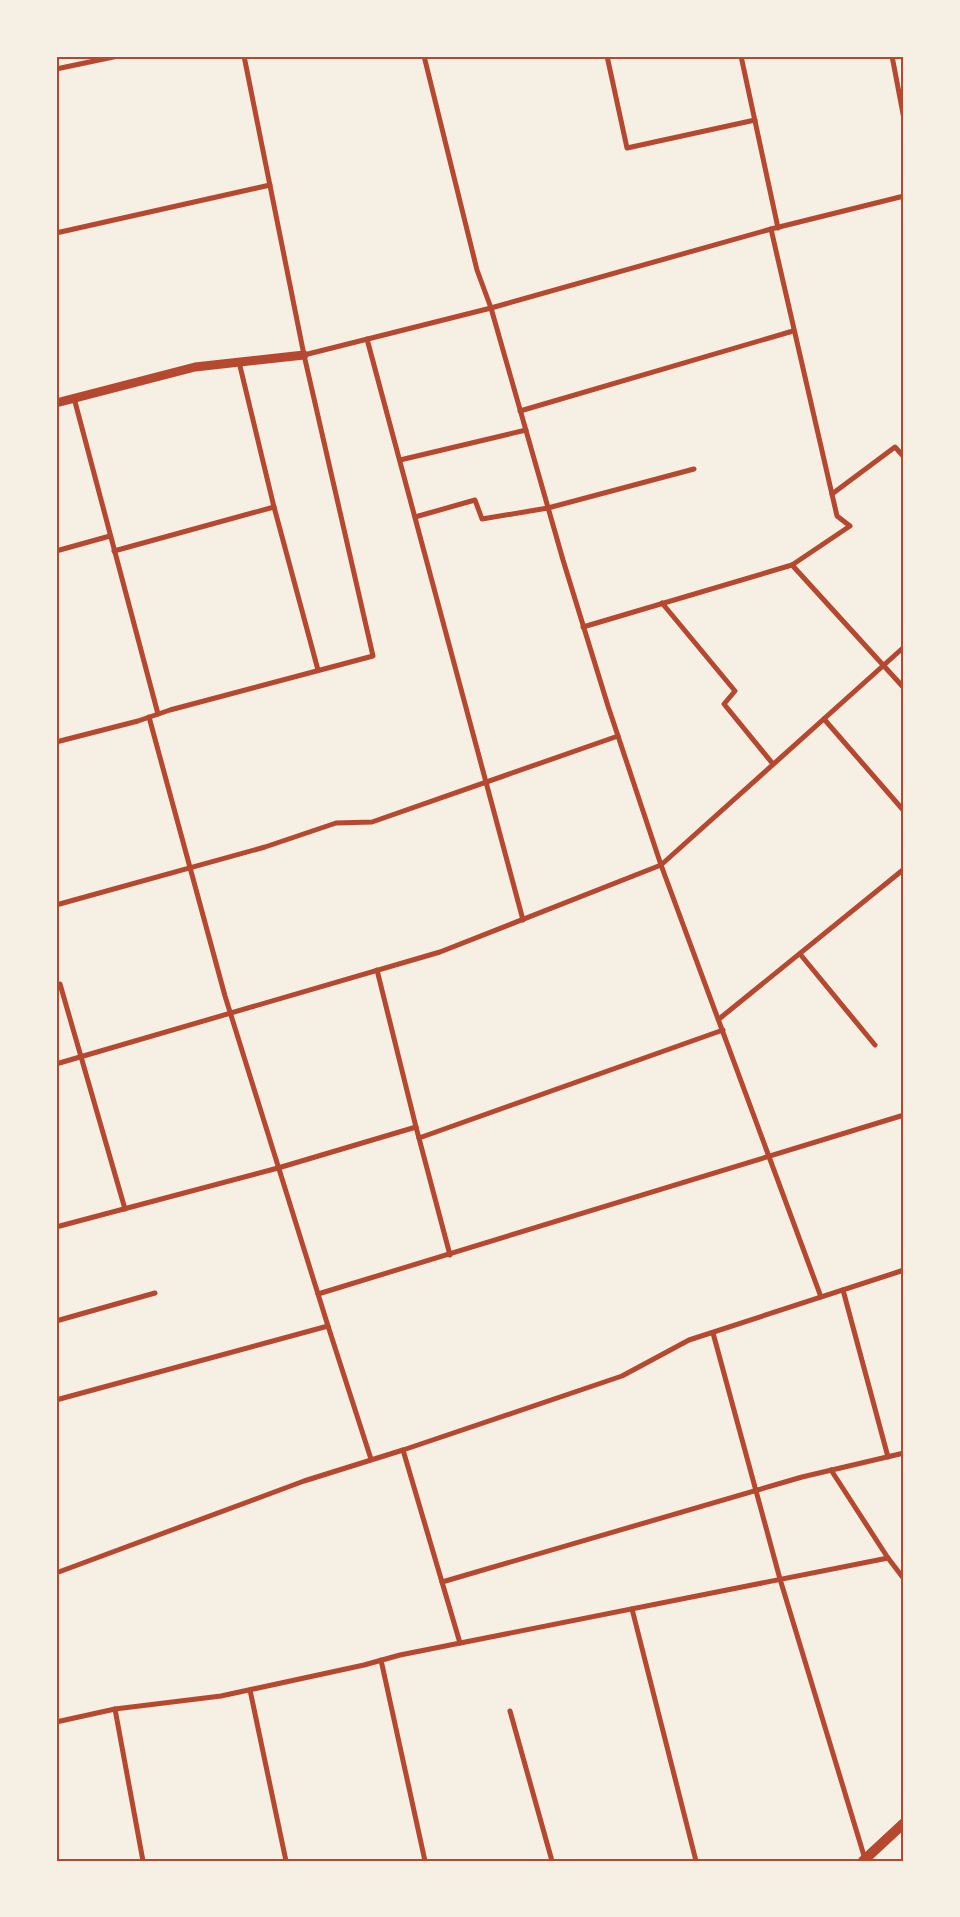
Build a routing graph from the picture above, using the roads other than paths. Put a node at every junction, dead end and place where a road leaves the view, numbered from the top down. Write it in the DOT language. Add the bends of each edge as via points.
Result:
graph roads {
  1 [pos="118,56"];
  2 [pos="244,56"];
  3 [pos="424,56"];
  4 [pos="608,56"];
  5 [pos="741,56"];
  6 [pos="892,56"];
  7 [pos="56,69"];
  8 [pos="904,119"];
  9 [pos="755,120"];
  10 [pos="270,186"];
  11 [pos="904,196"];
  12 [pos="778,228"];
  13 [pos="771,229"];
  14 [pos="56,233"];
  15 [pos="491,308"];
  16 [pos="793,331"];
  17 [pos="367,339"];
  18 [pos="304,356"];
  19 [pos="239,362"];
  20 [pos="74,398"];
  21 [pos="56,403"];
  22 [pos="520,410"];
  23 [pos="526,430"];
  24 [pos="904,457"];
  25 [pos="400,460"];
  26 [pos="694,469"];
  27 [pos="832,494"];
  28 [pos="274,507"];
  29 [pos="548,508"];
  30 [pos="415,517"];
  31 [pos="110,536"];
  32 [pos="56,551"];
  33 [pos="114,551"];
  34 [pos="792,565"];
  35 [pos="662,603"];
  36 [pos="583,627"];
  37 [pos="904,648"];
  38 [pos="883,666"];
  39 [pos="318,670"];
  40 [pos="904,688"];
  41 [pos="158,714"];
  42 [pos="150,717"];
  43 [pos="824,719"];
  44 [pos="618,736"];
  45 [pos="56,742"];
  46 [pos="773,764"];
  47 [pos="486,782"];
  48 [pos="904,811"];
  49 [pos="661,865"];
  50 [pos="191,867"];
  51 [pos="904,869"];
  52 [pos="56,905"];
  53 [pos="523,920"];
  54 [pos="800,954"];
  55 [pos="377,970"];
  56 [pos="60,984"];
  57 [pos="231,1012"];
  58 [pos="719,1020"];
  59 [pos="723,1030"];
  60 [pos="875,1045"];
  61 [pos="81,1058"];
  62 [pos="56,1064"];
  63 [pos="904,1115"];
  64 [pos="416,1127"];
  65 [pos="419,1138"];
  66 [pos="770,1156"];
  67 [pos="278,1168"];
  68 [pos="124,1209"];
  69 [pos="56,1227"];
  70 [pos="450,1255"];
  71 [pos="904,1270"];
  72 [pos="843,1290"];
  73 [pos="155,1293"];
  74 [pos="318,1294"];
  75 [pos="821,1297"];
  76 [pos="56,1321"];
  77 [pos="328,1326"];
  78 [pos="713,1333"];
  79 [pos="56,1400"];
  80 [pos="403,1450"];
  81 [pos="904,1453"];
  82 [pos="888,1456"];
  83 [pos="371,1459"];
  84 [pos="831,1470"];
  85 [pos="756,1490"];
  86 [pos="888,1558"];
  87 [pos="56,1573"];
  88 [pos="780,1579"];
  89 [pos="904,1579"];
  90 [pos="442,1582"];
  91 [pos="632,1609"];
  92 [pos="460,1643"];
  93 [pos="381,1660"];
  94 [pos="250,1690"];
  95 [pos="115,1709"];
  96 [pos="510,1711"];
  97 [pos="56,1722"];
  98 [pos="904,1823"];
  99 [pos="864,1860"];
  100 [pos="143,1861"];
  101 [pos="286,1861"];
  102 [pos="425,1861"];
  103 [pos="552,1861"];
  104 [pos="696,1861"];
  1 -- 7 [label="street"];
  2 -- 10 [label="street"];
  3 -- 15 [label="street" via="477,270"];
  4 -- 9 [label="street" via="627,148"];
  5 -- 9 [label="street"];
  6 -- 8 [label="street"];
  9 -- 12 [label="street"];
  10 -- 14 [label="street"];
  10 -- 18 [label="street"];
  11 -- 12 [label="street"];
  12 -- 13 [label="street"];
  13 -- 15 [label="street"];
  13 -- 16 [label="street"];
  15 -- 17 [label="street"];
  15 -- 22 [label="street"];
  16 -- 22 [label="street"];
  16 -- 27 [label="street"];
  17 -- 18 [label="street"];
  17 -- 25 [label="street"];
  18 -- 19 [label="street"];
  18 -- 39 [label="street" via="373,656"];
  19 -- 20 [label="street" via="195,367"];
  19 -- 28 [label="street"];
  20 -- 21 [label="street"];
  20 -- 31 [label="street"];
  22 -- 23 [label="street"];
  23 -- 25 [label="street"];
  23 -- 29 [label="street"];
  24 -- 27 [label="street" via="895,448"];
  25 -- 30 [label="street"];
  26 -- 29 [label="street"];
  27 -- 34 [label="street" via="837,516 850,526"];
  28 -- 33 [label="street"];
  28 -- 39 [label="street"];
  29 -- 30 [label="street" via="482,519 475,500"];
  29 -- 36 [label="street"];
  30 -- 47 [label="street"];
  31 -- 32 [label="street"];
  31 -- 33 [label="street"];
  33 -- 41 [label="street"];
  34 -- 35 [label="street"];
  34 -- 38 [label="street"];
  35 -- 36 [label="street"];
  35 -- 46 [label="street" via="735,691 724,704"];
  36 -- 44 [label="street"];
  37 -- 38 [label="street"];
  38 -- 40 [label="street"];
  38 -- 43 [label="street"];
  39 -- 41 [label="street"];
  41 -- 42 [label="street"];
  42 -- 45 [label="street"];
  42 -- 50 [label="street"];
  43 -- 46 [label="street"];
  43 -- 48 [label="street"];
  44 -- 47 [label="street"];
  44 -- 49 [label="street"];
  46 -- 49 [label="street"];
  47 -- 50 [label="street" via="372,822 336,823"];
  47 -- 53 [label="street"];
  49 -- 53 [label="street"];
  49 -- 58 [label="street"];
  50 -- 52 [label="street"];
  50 -- 57 [label="street"];
  51 -- 54 [label="street"];
  53 -- 55 [label="street" via="440,952"];
  54 -- 58 [label="street"];
  54 -- 60 [label="street"];
  55 -- 57 [label="street"];
  55 -- 64 [label="street"];
  56 -- 61 [label="street"];
  57 -- 61 [label="street"];
  57 -- 67 [label="street"];
  58 -- 59 [label="street"];
  59 -- 65 [label="street"];
  59 -- 66 [label="street"];
  61 -- 62 [label="street"];
  61 -- 68 [label="street"];
  63 -- 66 [label="street"];
  64 -- 65 [label="street"];
  64 -- 67 [label="street"];
  65 -- 70 [label="street"];
  66 -- 70 [label="street"];
  66 -- 75 [label="street"];
  67 -- 68 [label="street"];
  67 -- 74 [label="street"];
  68 -- 69 [label="street"];
  70 -- 74 [label="street"];
  71 -- 72 [label="street"];
  72 -- 75 [label="street"];
  72 -- 82 [label="street"];
  73 -- 76 [label="street"];
  74 -- 77 [label="street"];
  75 -- 78 [label="street"];
  77 -- 79 [label="street"];
  77 -- 83 [label="street"];
  78 -- 80 [label="street" via="689,1340 622,1376"];
  78 -- 85 [label="street"];
  80 -- 83 [label="street"];
  80 -- 90 [label="street"];
  81 -- 82 [label="street"];
  82 -- 84 [label="street"];
  83 -- 87 [label="street" via="304,1480"];
  84 -- 85 [label="street"];
  84 -- 86 [label="street"];
  85 -- 88 [label="street"];
  85 -- 90 [label="street"];
  86 -- 88 [label="street"];
  86 -- 89 [label="street"];
  88 -- 91 [label="street"];
  88 -- 99 [label="street"];
  90 -- 92 [label="street"];
  91 -- 92 [label="street"];
  91 -- 104 [label="street"];
  92 -- 93 [label="street"];
  93 -- 94 [label="street"];
  93 -- 102 [label="street"];
  94 -- 95 [label="street"];
  94 -- 101 [label="street"];
  95 -- 97 [label="street"];
  95 -- 100 [label="street"];
  96 -- 103 [label="street"];
  98 -- 99 [label="main road"];
}
